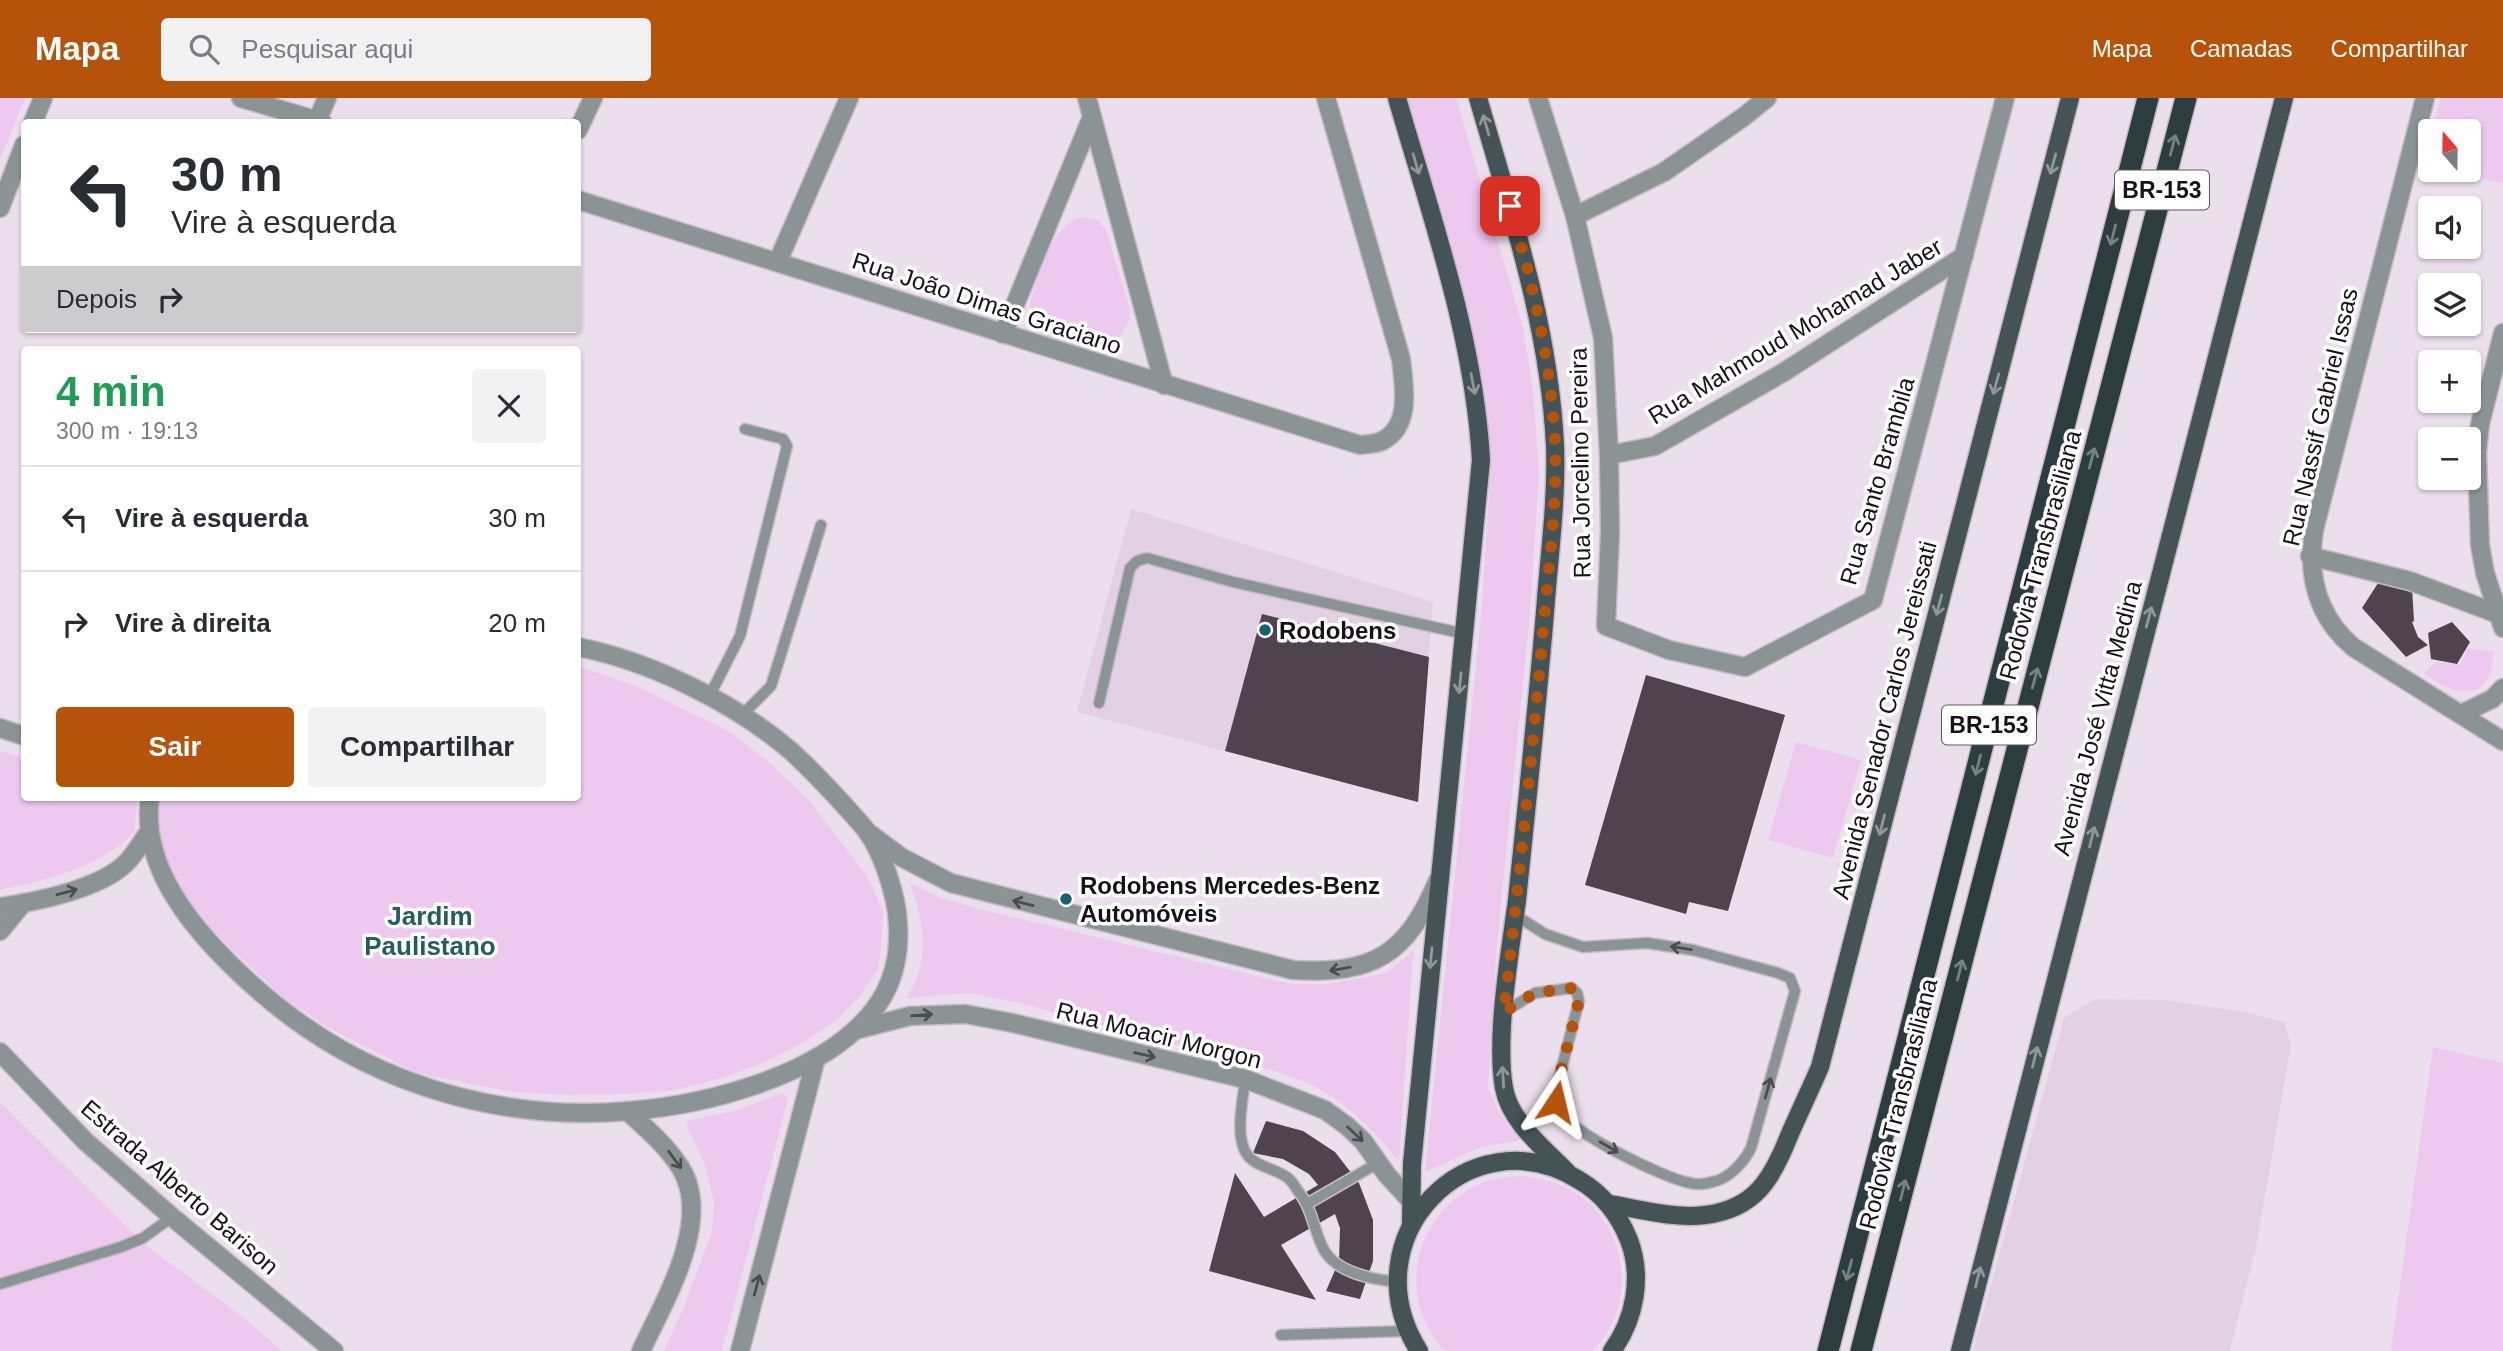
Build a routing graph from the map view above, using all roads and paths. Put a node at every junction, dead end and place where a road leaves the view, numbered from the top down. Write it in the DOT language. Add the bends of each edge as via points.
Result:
graph roads {
  1 [pos="43,98"];
  2 [pos="241,98"];
  3 [pos="327,98"];
  4 [pos="593,98"];
  5 [pos="849,98"];
  6 [pos="1087,98"];
  7 [pos="1326,98"];
  8 [pos="1396,98"];
  9 [pos="1478,98"];
  10 [pos="1538,98"];
  11 [pos="1767,98"];
  12 [pos="2005,98"];
  13 [pos="2070,98"];
  14 [pos="2148,98"];
  15 [pos="2186,98"];
  16 [pos="2284,98"];
  17 [pos="2425,98"];
  18 [pos="34,119"];
  19 [pos="309,119"];
  20 [pos="320,119"];
  21 [pos="1091,119"];
  22 [pos="581,124"];
  23 [pos="21,153"];
  24 [pos="581,202"];
  25 [pos="0,208"];
  26 [pos="1575,216"];
  27 [pos="1964,256"];
  28 [pos="778,261"];
  29 [pos="2503,333"];
  30 [pos="1003,334"];
  31 [pos="1164,385"];
  32 [pos="745,429"];
  33 [pos="1609,456"];
  34 [pos="821,525"];
  35 [pos="2310,555"];
  36 [pos="2501,621"];
  37 [pos="1606,626"];
  38 [pos="1465,634"];
  39 [pos="581,648"];
  40 [pos="2503,688"];
  41 [pos="709,697"];
  42 [pos="1099,703"];
  43 [pos="2461,714"];
  44 [pos="742,715"];
  45 [pos="0,728"];
  46 [pos="21,735"];
  47 [pos="2503,741"];
  48 [pos="150,801"];
  49 [pos="149,831"];
  50 [pos="869,832"];
  51 [pos="1438,880"];
  52 [pos="23,904"];
  53 [pos="0,907"];
  54 [pos="1515,915"];
  55 [pos="0,931"];
  56 [pos="1504,1012"];
  57 [pos="855,1030"];
  58 [pos="0,1052"];
  59 [pos="816,1058"];
  60 [pos="1245,1079"];
  61 [pos="628,1111"];
  62 [pos="1378,1163"];
  63 [pos="1566,1172"];
  64 [pos="1410,1200"];
  65 [pos="1307,1204"];
  66 [pos="1609,1204"];
  67 [pos="172,1217"];
  68 [pos="1411,1223"];
  69 [pos="1396,1282"];
  70 [pos="0,1284"];
  71 [pos="1408,1331"];
  72 [pos="1281,1335"];
  73 [pos="1614,1350"];
  74 [pos="334,1351"];
  75 [pos="641,1351"];
  76 [pos="740,1351"];
  77 [pos="1419,1351"];
  78 [pos="1828,1351"];
  79 [pos="1861,1351"];
  80 [pos="1960,1351"];
  1 -- 18 [label="street"];
  2 -- 19 [label="street"];
  3 -- 20 [label="street"];
  4 -- 22 [label="street"];
  5 -- 28 [label="street"];
  6 -- 21 [label="street"];
  7 -- 31 [label="street, Rua João Dimas Graciano" via="1401,359 1404,408 1397,429 1382,441 1360,445"];
  8 -- 38 [label="main road, one-way" via="1454,298 1478,410 1481,460"];
  54 -- 9 [label="main road, one-way" via="1535,729 1555,447 1540,323"];
  10 -- 26 [label="street, Rua Jorcelino Pereira"];
  11 -- 26 [label="street" via="1664,172"];
  12 -- 27 [label="street, Rua Santo Brambila"];
  13 -- 66 [label="main road, Avenida Senador Carlos Jereissati, one-way" via="1820,1067 1781,1160 1768,1182 1749,1199 1704,1215"];
  14 -- 78 [label="highway, Rodovia Transbrasiliana / BR-153, one-way"];
  79 -- 15 [label="highway, Rodovia Transbrasiliana / BR-153, one-way"];
  80 -- 16 [label="main road, Avenida José Vitta Medina, one-way"];
  17 -- 35 [label="street, Rua Nassif Gabriel Issas"];
  21 -- 30 [label="street"];
  21 -- 31 [label="street"];
  23 -- 25 [label="street"];
  24 -- 28 [label="street, Rua João Dimas Graciano"];
  26 -- 33 [label="street, Rua Jorcelino Pereira" via="1602,338"];
  27 -- 33 [label="street, Rua Mahmoud Mohamad Jaber" via="1784,372 1655,446"];
  27 -- 37 [label="street, Rua Santo Brambila" via="1873,600 1745,667 1669,650"];
  28 -- 30 [label="street, Rua João Dimas Graciano"];
  29 -- 36 [label="street" via="2477,453 2480,545"];
  30 -- 31 [label="street, Rua João Dimas Graciano"];
  32 -- 41 [label="lane" via="783,439 787,446 740,636"];
  33 -- 37 [label="street, Rua Jorcelino Pereira"];
  34 -- 44 [label="lane" via="771,686"];
  35 -- 36 [label="street" via="2410,581"];
  35 -- 43 [label="street, Rua Nassif Gabriel Issas" via="2318,599 2337,634"];
  38 -- 42 [label="lane" via="1147,558 1129,568"];
  38 -- 51 [label="main road, one-way"];
  39 -- 41 [label="street" via="652,670"];
  40 -- 43 [label="street" via="2493,699"];
  41 -- 44 [label="street"];
  43 -- 47 [label="street, Rua Nassif Gabriel Issas"];
  44 -- 50 [label="street" via="789,750"];
  45 -- 46 [label="street"];
  48 -- 49 [label="street"];
  52 -- 49 [label="street, one-way" via="77,890 110,874 126,863"];
  49 -- 61 [label="street" via="167,882 207,941 279,1010 324,1040 368,1065 461,1097 510,1108"];
  51 -- 50 [label="street, one-way" via="1425,911 1388,952 1356,967 1325,972 1293,970 951,883 901,858"];
  50 -- 57 [label="street" via="897,908 899,939 886,992"];
  51 -- 64 [label="main road, one-way"];
  52 -- 53 [label="street"];
  52 -- 55 [label="street"];
  54 -- 56 [label="main road"];
  56 -- 54 [label="lane, one-way" via="1535,993 1572,988 1579,1001 1556,1090 1560,1113 1641,1166 1692,1184 1724,1179 1746,1159 1795,991 1790,978 1778,973 1693,950 1647,943 1583,947 1545,934"];
  63 -- 56 [label="main road, one-way" via="1518,1120 1504,1090"];
  57 -- 59 [label="street"];
  57 -- 60 [label="street, Rua Moacir Morgon, one-way" via="910,1016 965,1014"];
  58 -- 67 [label="street, Estrada Alberto Barison" via="85,1141"];
  59 -- 61 [label="street" via="735,1090 681,1105"];
  76 -- 59 [label="street, one-way"];
  60 -- 62 [label="street, Rua Moacir Morgon, one-way" via="1325,1110 1363,1141"];
  60 -- 65 [label="lane" via="1241,1137 1245,1152 1258,1164 1288,1178"];
  61 -- 75 [label="street, one-way" via="681,1169 690,1194 692,1220 682,1258"];
  62 -- 64 [label="street, Rua Moacir Morgon"];
  62 -- 65 [label="lane"];
  63 -- 66 [label="main road"];
  63 -- 68 [label="main road" via="1530,1162 1491,1164 1445,1185"];
  64 -- 68 [label="main road"];
  65 -- 69 [label="lane" via="1324,1250 1333,1261 1348,1270"];
  66 -- 73 [label="main road" via="1623,1226 1636,1275 1627,1326"];
  67 -- 70 [label="lane" via="121,1247"];
  67 -- 74 [label="street, Estrada Alberto Barison"];
  68 -- 69 [label="main road" via="1400,1252"];
  69 -- 71 [label="main road"];
  71 -- 72 [label="lane"];
  71 -- 77 [label="main road"];
}
